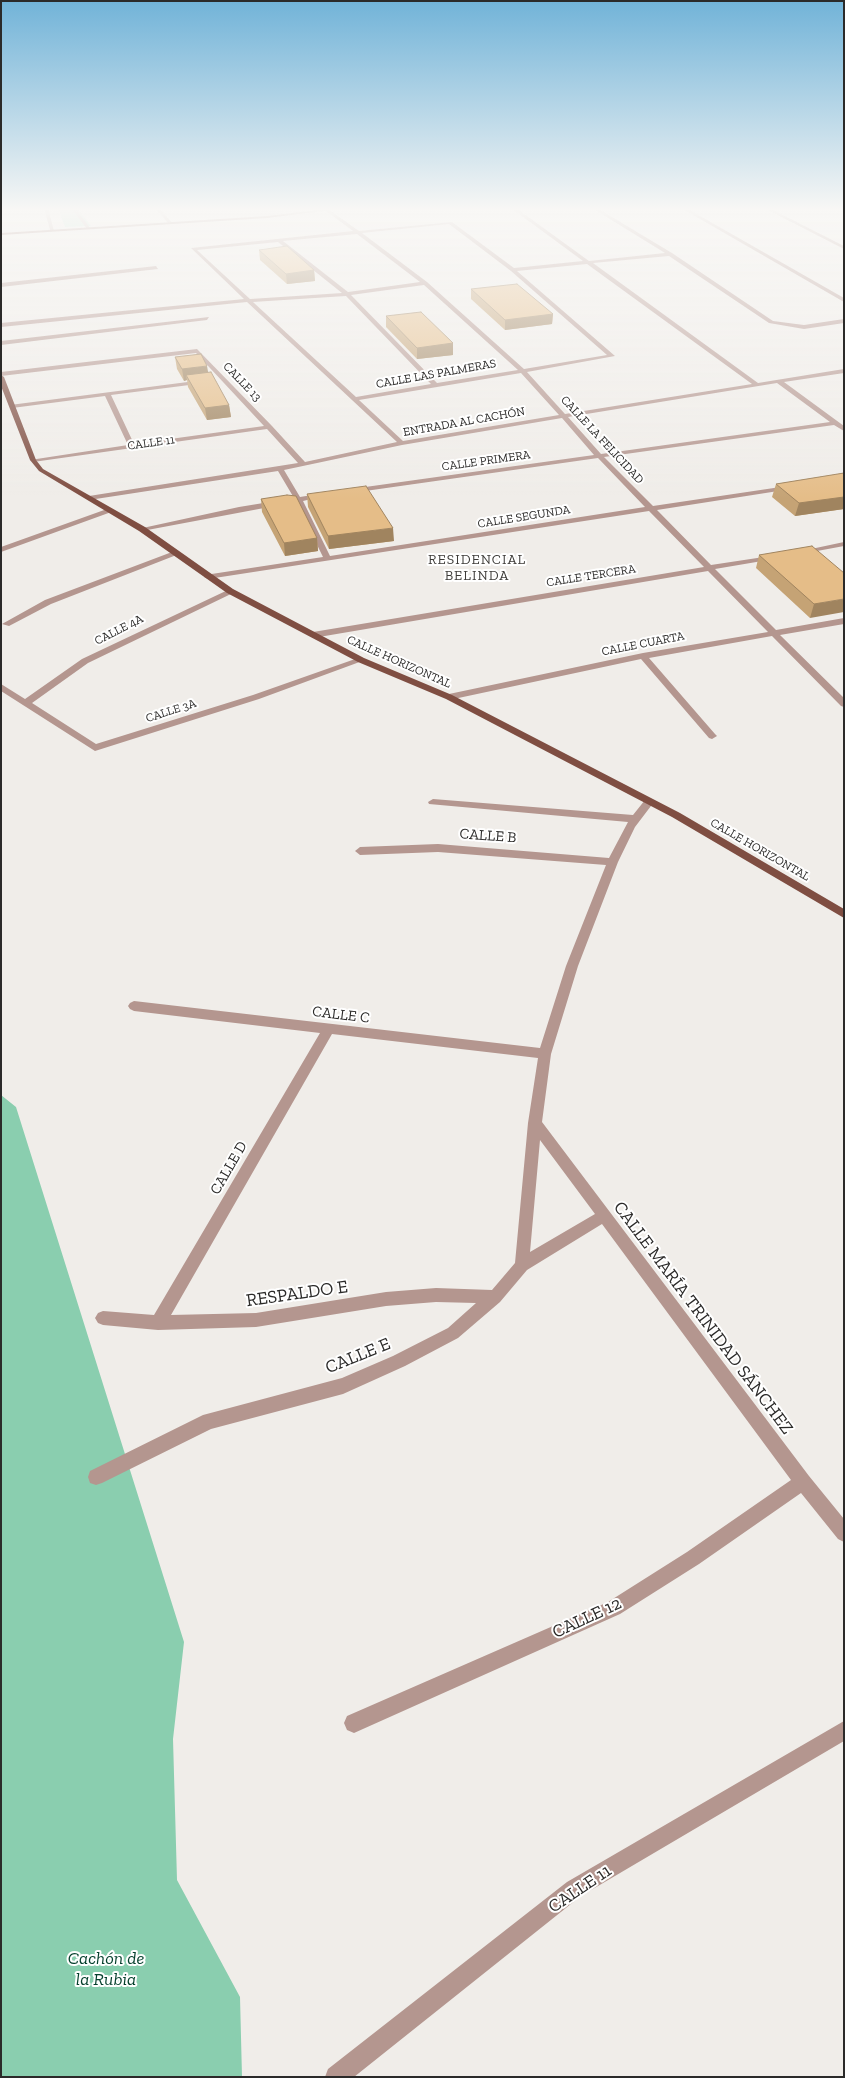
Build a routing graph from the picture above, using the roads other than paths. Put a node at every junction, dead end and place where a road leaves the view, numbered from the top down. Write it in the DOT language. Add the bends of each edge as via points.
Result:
graph roads {
  1 [pos="198,305"];
  2 [pos="252,305"];
  3 [pos="358,305"];
  4 [pos="448,305"];
  5 [pos="553,305"];
  6 [pos="648,305"];
  7 [pos="746,305"];
  8 [pos="207,318"];
  9 [pos="844,321"];
  10 [pos="1,325"];
  11 [pos="1,343"];
  12 [pos="522,371"];
  13 [pos="844,371"];
  14 [pos="1,376"];
  15 [pos="224,379"];
  16 [pos="778,381"];
  17 [pos="756,384"];
  18 [pos="435,385"];
  19 [pos="107,394"];
  20 [pos="353,399"];
  21 [pos="12,406"];
  22 [pos="562,416"];
  23 [pos="835,423"];
  24 [pos="270,427"];
  25 [pos="844,429"];
  26 [pos="402,444"];
  27 [pos="132,446"];
  28 [pos="600,457"];
  29 [pos="33,460"];
  30 [pos="302,463"];
  31 [pos="280,468"];
  32 [pos="795,487"];
  33 [pos="345,492"];
  34 [pos="336,493"];
  35 [pos="89,498"];
  36 [pos="298,499"];
  37 [pos="650,507"];
  38 [pos="110,511"];
  39 [pos="142,530"];
  40 [pos="844,544"];
  41 [pos="1,550"];
  42 [pos="796,553"];
  43 [pos="175,554"];
  44 [pos="787,554"];
  45 [pos="328,559"];
  46 [pos="710,568"];
  47 [pos="208,576"];
  48 [pos="230,591"];
  49 [pos="844,622"];
  50 [pos="6,624"];
  51 [pos="775,634"];
  52 [pos="313,635"];
  53 [pos="643,656"];
  54 [pos="361,660"];
  55 [pos="1,687"];
  56 [pos="449,697"];
  57 [pos="25,703"];
  58 [pos="844,704"];
  59 [pos="712,736"];
  60 [pos="433,802"];
  61 [pos="649,802"];
  62 [pos="636,820"];
  63 [pos="360,851"];
  64 [pos="613,862"];
  65 [pos="844,914"];
  66 [pos="134,1006"];
  67 [pos="328,1030"];
  68 [pos="546,1054"];
  69 [pos="535,1123"];
  70 [pos="604,1216"];
  71 [pos="522,1265"];
  72 [pos="495,1297"];
  73 [pos="103,1318"];
  74 [pos="158,1323"];
  75 [pos="96,1477"];
  76 [pos="802,1482"];
  77 [pos="844,1533"];
  78 [pos="354,1723"];
  79 [pos="844,1730"];
  80 [pos="336,2077"];
  1 -- 10 [label="street"];
  2 -- 20 [label="street"];
  3 -- 18 [label="street"];
  4 -- 12 [label="street, CALLE LA FELICIDAD"];
  5 -- 12 [label="street, CALLE LAS PALMERAS" via="612,356"];
  6 -- 17 [label="street"];
  7 -- 9 [label="street" via="771,322 804,327"];
  8 -- 11 [label="street"];
  12 -- 18 [label="street, CALLE LAS PALMERAS"];
  12 -- 22 [label="street, CALLE LA FELICIDAD"];
  13 -- 16 [label="street, ENTRADA AL CACHÓN"];
  14 -- 15 [label="street, CALLE 13" via="197,351"];
  14 -- 21 [label="main road, CALLE HORIZONTAL"];
  15 -- 19 [label="street"];
  15 -- 24 [label="street, CALLE 13"];
  16 -- 17 [label="street, ENTRADA AL CACHÓN"];
  16 -- 23 [label="street"];
  17 -- 22 [label="street, ENTRADA AL CACHÓN"];
  18 -- 20 [label="street, CALLE LAS PALMERAS"];
  19 -- 21 [label="street"];
  19 -- 27 [label="street"];
  20 -- 26 [label="street"];
  21 -- 29 [label="main road, CALLE HORIZONTAL"];
  22 -- 26 [label="street, ENTRADA AL CACHÓN"];
  22 -- 28 [label="street, CALLE LA FELICIDAD"];
  23 -- 25 [label="street"];
  23 -- 28 [label="street, CALLE PRIMERA"];
  24 -- 27 [label="street, CALLE 11"];
  24 -- 30 [label="street, CALLE 13"];
  26 -- 30 [label="street, ENTRADA AL CACHÓN"];
  27 -- 29 [label="street, CALLE 11"];
  28 -- 33 [label="street, CALLE PRIMERA"];
  28 -- 37 [label="street, CALLE LA FELICIDAD"];
  29 -- 35 [label="main road, CALLE HORIZONTAL" via="41,470"];
  30 -- 31 [label="street, ENTRADA AL CACHÓN"];
  31 -- 35 [label="street, ENTRADA AL CACHÓN"];
  31 -- 36 [label="street"];
  32 -- 37 [label="street, CALLE SEGUNDA"];
  34 -- 36 [label="street"];
  35 -- 38 [label="main road, CALLE HORIZONTAL"];
  36 -- 39 [label="street"];
  36 -- 45 [label="street"];
  37 -- 45 [label="street, CALLE SEGUNDA"];
  37 -- 46 [label="street, CALLE LA FELICIDAD"];
  38 -- 39 [label="main road, CALLE HORIZONTAL"];
  38 -- 41 [label="street"];
  39 -- 43 [label="main road, CALLE HORIZONTAL"];
  40 -- 42 [label="street"];
  43 -- 47 [label="main road, CALLE HORIZONTAL"];
  43 -- 50 [label="street" via="48,602"];
  44 -- 46 [label="street, CALLE TERCERA"];
  45 -- 47 [label="street, CALLE SEGUNDA"];
  46 -- 51 [label="street, CALLE LA FELICIDAD"];
  46 -- 52 [label="street, CALLE TERCERA"];
  47 -- 48 [label="main road, CALLE HORIZONTAL"];
  48 -- 52 [label="main road, CALLE HORIZONTAL"];
  48 -- 57 [label="street, CALLE 4A" via="85,661"];
  49 -- 51 [label="street, CALLE CUARTA"];
  51 -- 53 [label="street, CALLE CUARTA"];
  51 -- 58 [label="street, CALLE LA FELICIDAD"];
  52 -- 54 [label="main road, CALLE HORIZONTAL"];
  53 -- 56 [label="street, CALLE CUARTA"];
  53 -- 59 [label="street"];
  54 -- 56 [label="main road, CALLE HORIZONTAL"];
  54 -- 57 [label="street, CALLE 3A" via="256,698 95,748"];
  55 -- 57 [label="street, CALLE 3A"];
  56 -- 61 [label="main road, CALLE HORIZONTAL"];
  60 -- 62 [label="street"];
  61 -- 62 [label="street"];
  61 -- 65 [label="main road, CALLE HORIZONTAL"];
  62 -- 64 [label="street"];
  63 -- 64 [label="street, CALLE B" via="438,848"];
  64 -- 68 [label="street" via="572,966"];
  66 -- 67 [label="street, CALLE C"];
  67 -- 68 [label="street, CALLE C"];
  67 -- 74 [label="street, CALLE D"];
  68 -- 69 [label="street"];
  69 -- 70 [label="street, CALLE MARÍA TRINIDAD SÁNCHEZ"];
  69 -- 71 [label="street"];
  70 -- 71 [label="street, CALLE E"];
  70 -- 76 [label="street, CALLE MARÍA TRINIDAD SÁNCHEZ"];
  71 -- 72 [label="street, CALLE E"];
  72 -- 74 [label="street, RESPALDO E" via="386,1299 256,1320"];
  72 -- 75 [label="street, CALLE E" via="453,1332 399,1361 343,1386 209,1421"];
  73 -- 74 [label="street, RESPALDO E"];
  76 -- 77 [label="street, CALLE MARÍA TRINIDAD SÁNCHEZ"];
  76 -- 78 [label="street, CALLE 12" via="614,1608"];
  79 -- 80 [label="street, CALLE 11" via="574,1889"];
}
